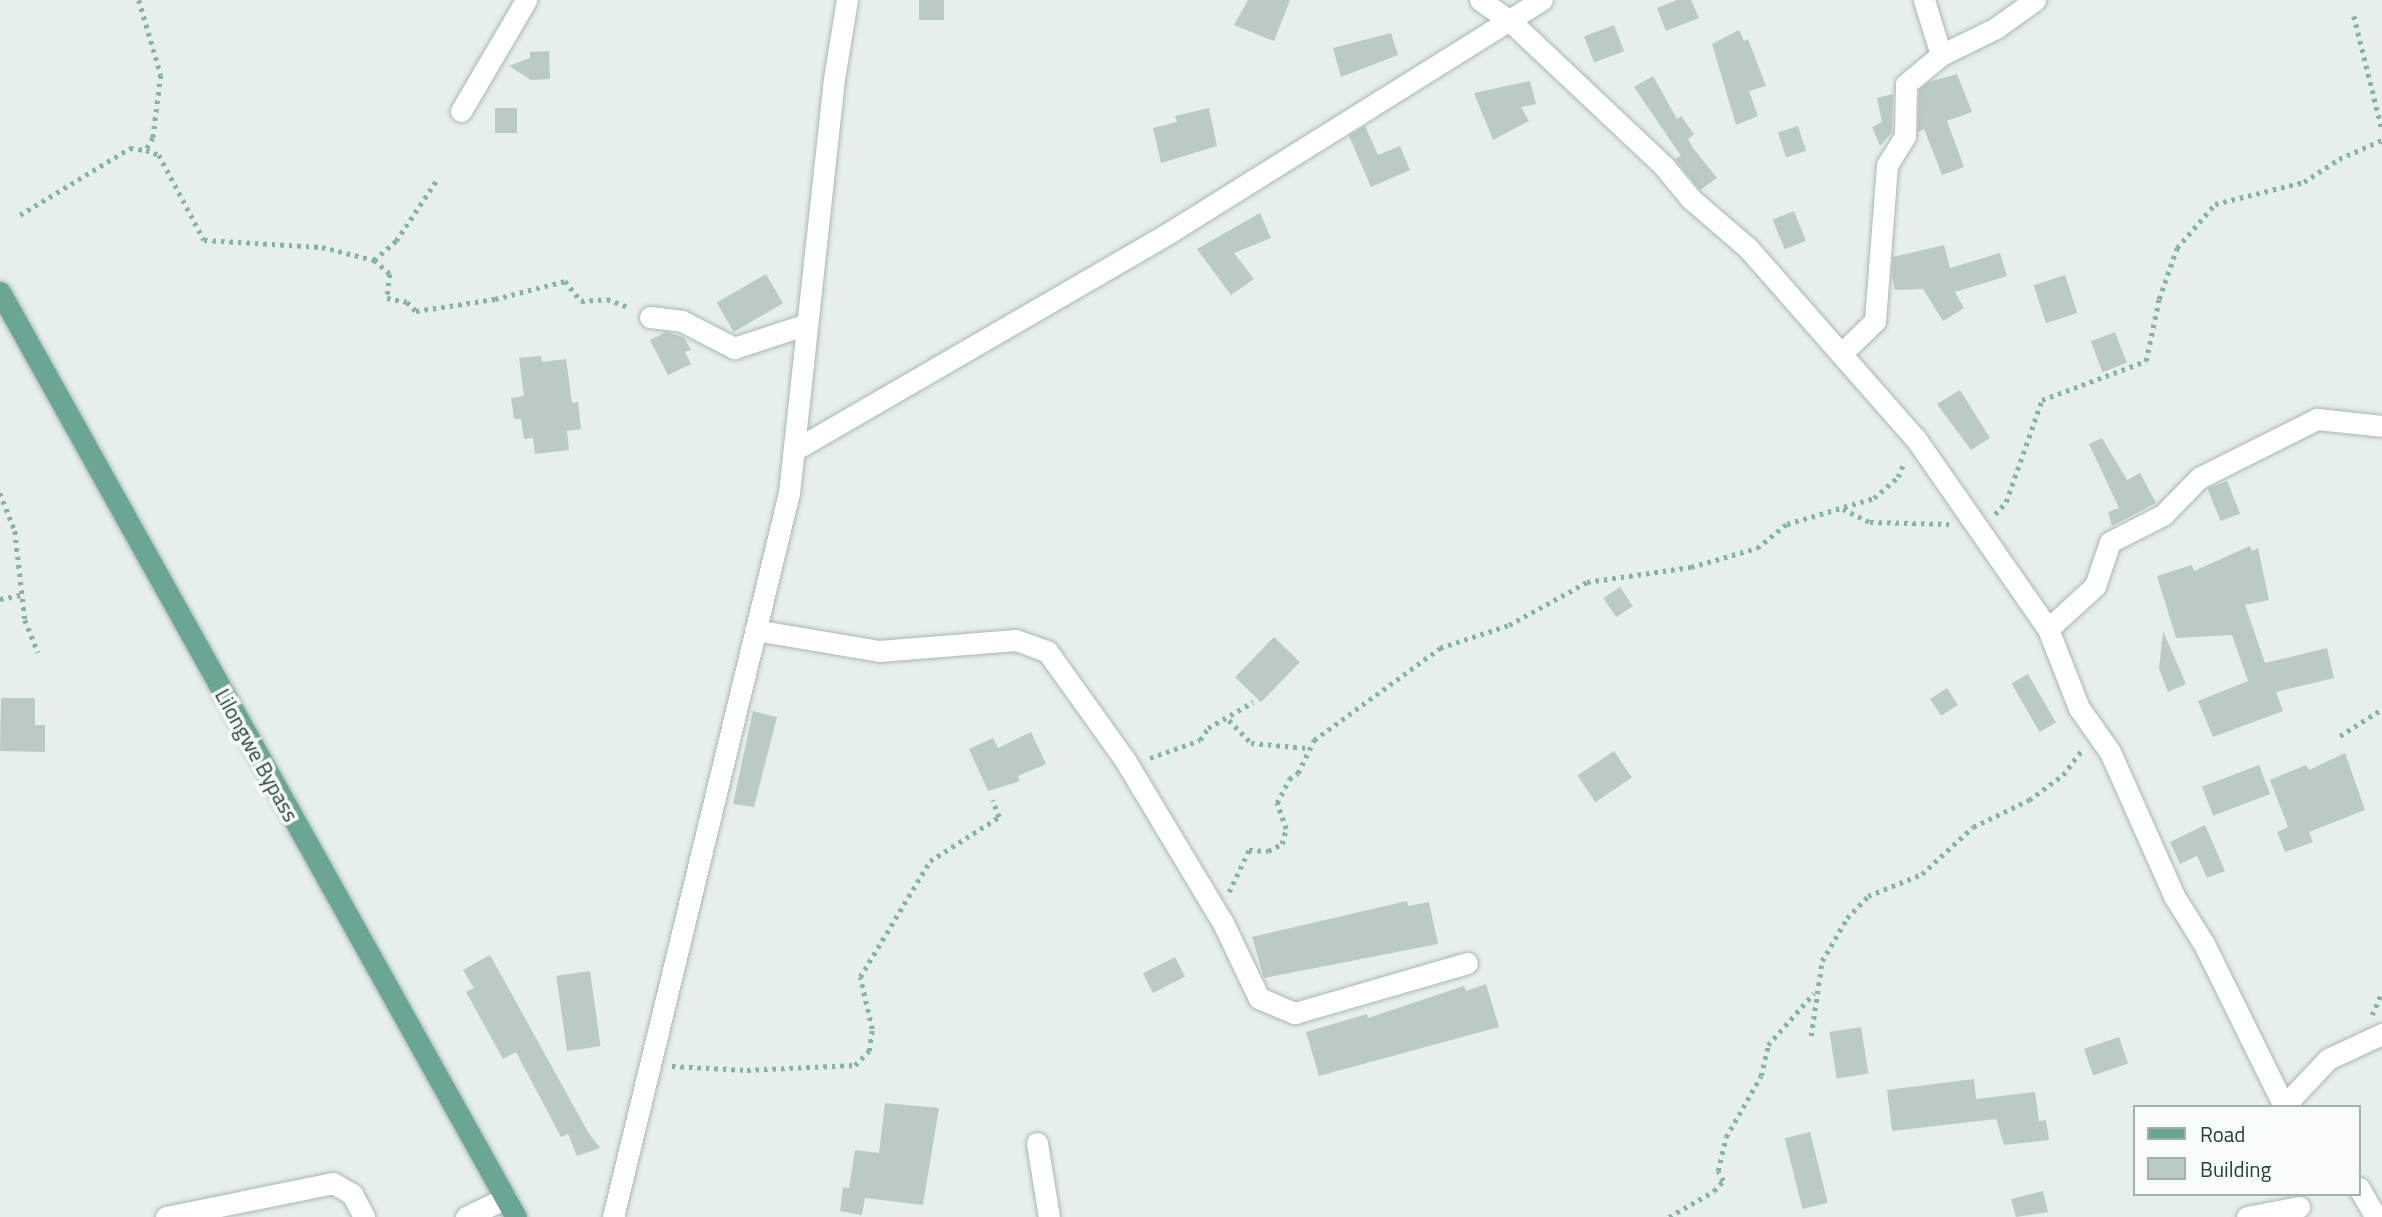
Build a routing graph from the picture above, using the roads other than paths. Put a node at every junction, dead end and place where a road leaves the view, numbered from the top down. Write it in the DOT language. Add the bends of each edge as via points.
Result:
graph roads {
  1 [pos="526,0"];
  2 [pos="847,0"];
  3 [pos="1480,0"];
  4 [pos="1542,0"];
  5 [pos="1924,0"];
  6 [pos="2035,0"];
  7 [pos="1510,20"];
  8 [pos="1941,55"];
  9 [pos="461,111"];
  10 [pos="0,292"];
  11 [pos="650,317"];
  12 [pos="807,324"];
  13 [pos="1842,353"];
  14 [pos="2382,426"];
  15 [pos="798,448"];
  16 [pos="2048,629"];
  17 [pos="755,630"];
  18 [pos="1466,963"];
  19 [pos="2382,1034"];
  20 [pos="2285,1105"];
  21 [pos="1037,1143"];
  22 [pos="2361,1191"];
  23 [pos="506,1198"];
  24 [pos="2299,1206"];
  25 [pos="166,1217"];
  26 [pos="364,1217"];
  27 [pos="467,1217"];
  28 [pos="516,1217"];
  29 [pos="613,1217"];
  30 [pos="1049,1217"];
  31 [pos="2247,1217"];
  32 [pos="2376,1217"];
  1 -- 9 [label="street"];
  2 -- 12 [label="street"];
  3 -- 7 [label="street"];
  4 -- 7 [label="street"];
  5 -- 8 [label="street"];
  6 -- 8 [label="street" via="1996,28"];
  7 -- 13 [label="street" via="1663,165 1691,199 1748,248"];
  7 -- 15 [label="street" via="1167,233"];
  8 -- 13 [label="street" via="1906,84 1905,136 1887,165 1875,321"];
  10 -- 23 [label="main road, Lilongwe Bypass"];
  11 -- 12 [label="street" via="682,321 734,348"];
  12 -- 15 [label="street"];
  13 -- 16 [label="street" via="1916,439"];
  14 -- 16 [label="street" via="2317,419 2199,478 2163,515 2110,542 2095,586"];
  15 -- 17 [label="street"];
  16 -- 20 [label="street" via="2079,708 2097,730 2174,896 2204,944"];
  17 -- 18 [label="street" via="879,652 1016,640 1033,643 1058,662 1125,760 1223,923 1259,998 1295,1013"];
  17 -- 29 [label="street"];
  19 -- 20 [label="street" via="2328,1059"];
  21 -- 30 [label="street"];
  22 -- 32 [label="street"];
  23 -- 27 [label="street"];
  23 -- 28 [label="main road, Lilongwe Bypass"];
  24 -- 31 [label="street"];
  25 -- 26 [label="street" via="333,1183 352,1194"];
}
